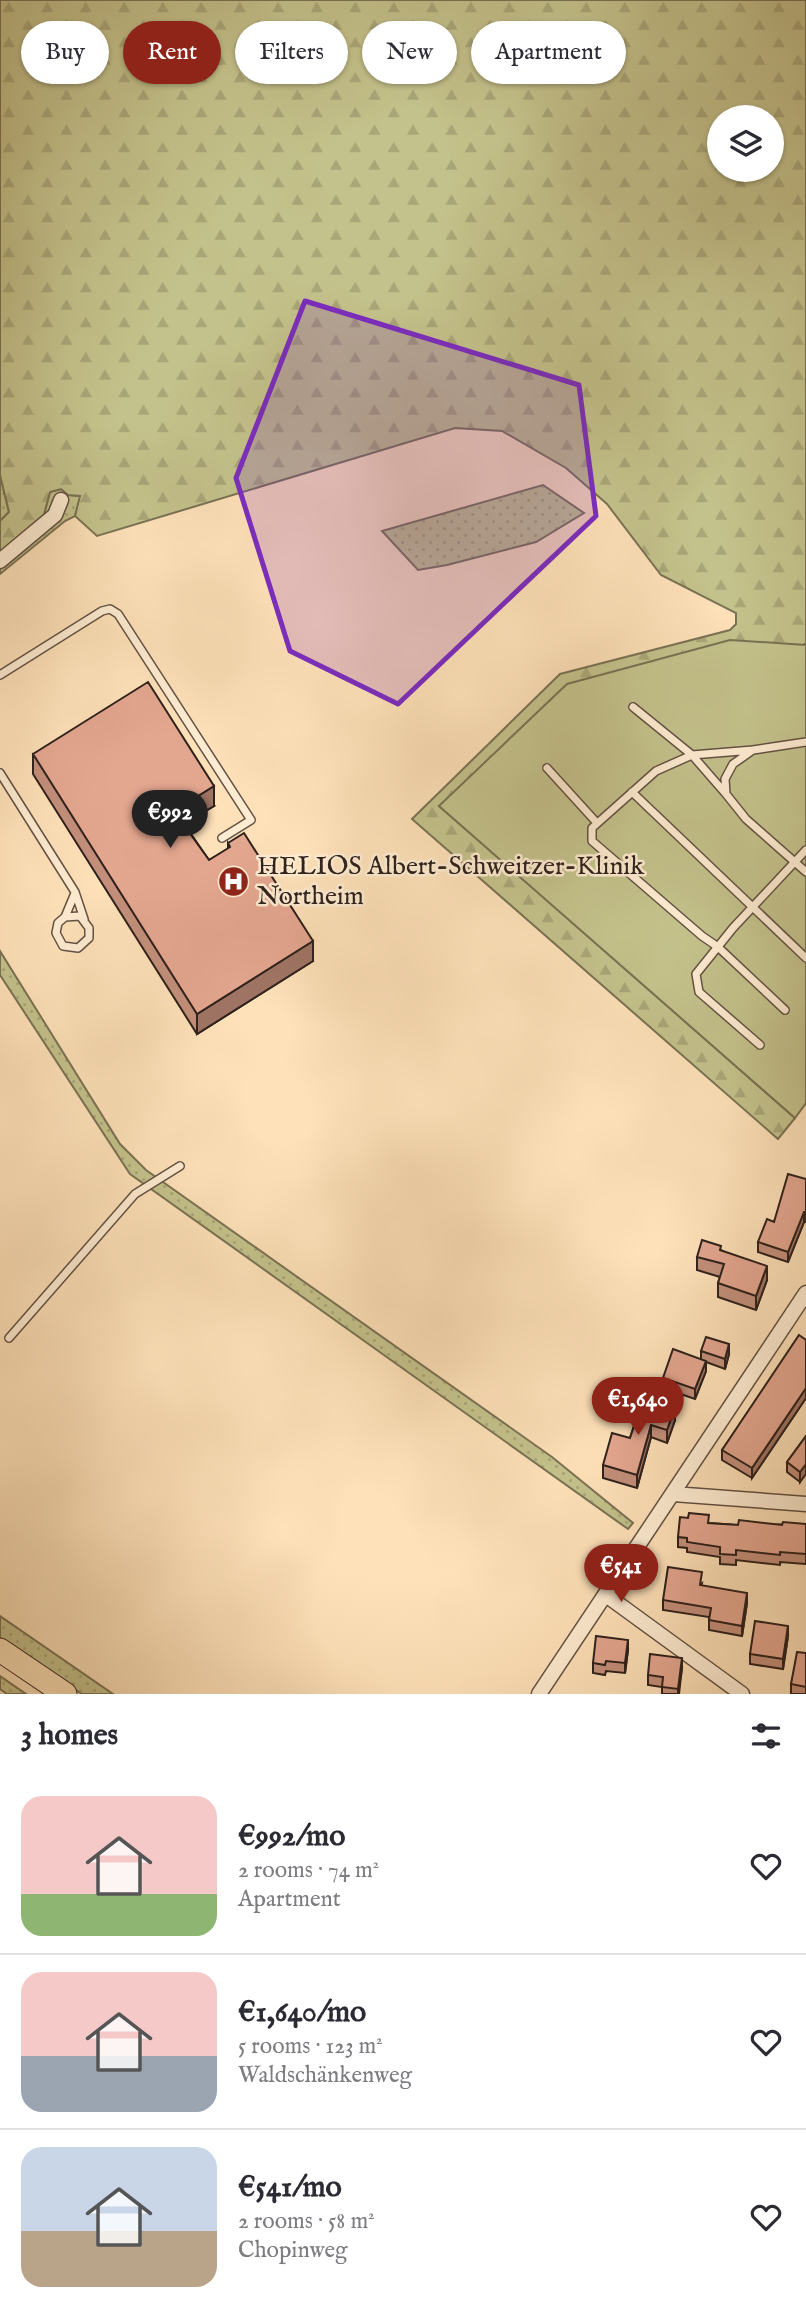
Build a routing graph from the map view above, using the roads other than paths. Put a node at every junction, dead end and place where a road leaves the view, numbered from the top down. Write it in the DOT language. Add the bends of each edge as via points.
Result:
graph roads {
  1 [pos="61,499"];
  2 [pos="0,561"];
  3 [pos="0,675"];
  4 [pos="633,706"];
  5 [pos="806,742"];
  6 [pos="753,750"];
  7 [pos="692,755"];
  8 [pos="547,768"];
  9 [pos="0,773"];
  10 [pos="632,792"];
  11 [pos="726,794"];
  12 [pos="597,823"];
  13 [pos="222,838"];
  14 [pos="806,850"];
  15 [pos="796,861"];
  16 [pos="806,872"];
  17 [pos="75,892"];
  18 [pos="753,907"];
  19 [pos="65,917"];
  20 [pos="84,919"];
  21 [pos="718,947"];
  22 [pos="806,958"];
  23 [pos="785,1010"];
  24 [pos="760,1045"];
  25 [pos="180,1166"];
  26 [pos="806,1293"];
  27 [pos="9,1338"];
  28 [pos="673,1494"];
  29 [pos="806,1504"];
  30 [pos="606,1595"];
  31 [pos="0,1650"];
  32 [pos="65,1694"];
  33 [pos="539,1694"];
  34 [pos="742,1694"];
  1 -- 2 [label="street" via="55,515"];
  3 -- 13 [label="lane" via="102,611 118,614 251,820"];
  4 -- 7 [label="lane"];
  5 -- 6 [label="lane"];
  6 -- 7 [label="lane"];
  6 -- 11 [label="lane" via="733,764 725,779"];
  7 -- 10 [label="lane" via="656,771"];
  7 -- 11 [label="lane"];
  8 -- 12 [label="lane"];
  9 -- 17 [label="lane"];
  10 -- 12 [label="lane"];
  10 -- 18 [label="lane"];
  11 -- 15 [label="lane" via="746,819"];
  12 -- 21 [label="lane" via="592,841"];
  14 -- 15 [label="lane"];
  15 -- 16 [label="lane"];
  15 -- 18 [label="lane"];
  17 -- 19 [label="lane"];
  17 -- 20 [label="lane"];
  18 -- 21 [label="lane"];
  18 -- 22 [label="lane"];
  19 -- 20 [label="lane"];
  19 -- 20 [label="lane" via="56,933 63,946 73,949 89,938"];
  21 -- 23 [label="lane"];
  21 -- 24 [label="lane" via="696,974 699,992"];
  25 -- 27 [label="lane" via="135,1194"];
  26 -- 28 [label="street"];
  28 -- 29 [label="street"];
  28 -- 30 [label="street"];
  30 -- 33 [label="street"];
  30 -- 34 [label="street"];
  31 -- 32 [label="main road"];
}
